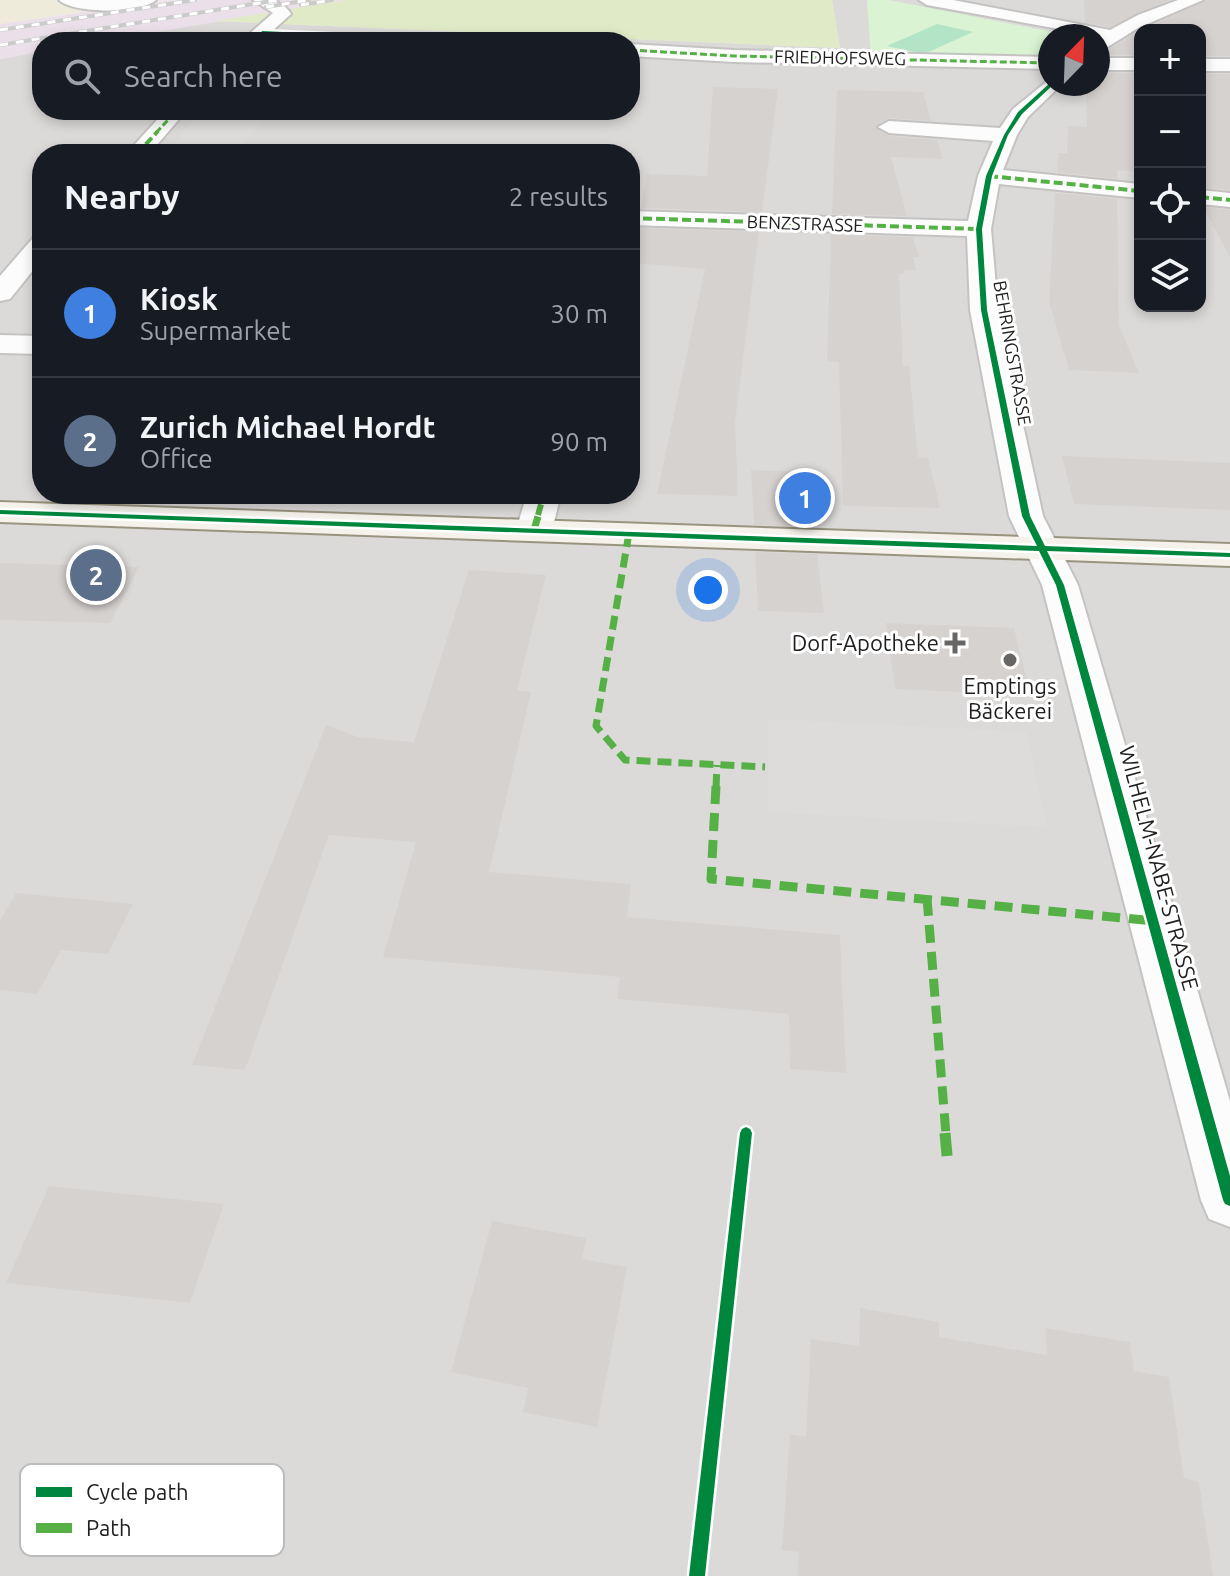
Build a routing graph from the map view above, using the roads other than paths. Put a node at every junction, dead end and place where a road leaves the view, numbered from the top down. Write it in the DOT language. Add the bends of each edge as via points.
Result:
graph roads {
  1 [pos="67,0"];
  2 [pos="148,0"];
  3 [pos="261,0"];
  4 [pos="927,0"];
  5 [pos="1195,0"];
  6 [pos="1038,26"];
  7 [pos="261,32"];
  8 [pos="1110,39"];
  9 [pos="640,51"];
  10 [pos="1038,63"];
  11 [pos="1110,64"];
  12 [pos="1134,64"];
  13 [pos="1206,65"];
  14 [pos="1230,65"];
  15 [pos="1039,96"];
  16 [pos="168,120"];
  17 [pos="889,127"];
  18 [pos="1006,135"];
  19 [pos="146,144"];
  20 [pos="989,176"];
  21 [pos="1134,190"];
  22 [pos="1206,198"];
  23 [pos="1230,200"];
  24 [pos="640,218"];
  25 [pos="979,229"];
  26 [pos="32,255"];
  27 [pos="0,293"];
  28 [pos="0,344"];
  29 [pos="32,345"];
  30 [pos="541,504"];
  31 [pos="0,512"];
  32 [pos="534,530"];
  33 [pos="1043,549"];
  34 [pos="1230,555"];
  35 [pos="1230,1200"];
  1 -- 2 [label="street" via="91,6"];
  3 -- 7 [label="street" via="282,14"];
  4 -- 6 [label="street"];
  5 -- 8 [label="street" via="1156,13"];
  9 -- 10 [label="street, FRIEDHOFSWEG"];
  11 -- 12 [label="street"];
  13 -- 14 [label="street"];
  15 -- 18 [label="street, BEHRINGSTRASSE"];
  16 -- 19 [label="street"];
  17 -- 18 [label="street"];
  18 -- 20 [label="street, BEHRINGSTRASSE"];
  20 -- 21 [label="street"];
  20 -- 25 [label="street, BEHRINGSTRASSE"];
  22 -- 23 [label="street"];
  24 -- 25 [label="street, BENZSTRASSE"];
  25 -- 33 [label="street, BEHRINGSTRASSE" via="984,310 1026,516"];
  26 -- 27 [label="street"];
  28 -- 29 [label="street"];
  30 -- 32 [label="street"];
  31 -- 32 [label="street"];
  32 -- 33 [label="street"];
  33 -- 34 [label="street"];
  33 -- 35 [label="street, WILHELM-NABE-STRASSE" via="1060,585"];
}
